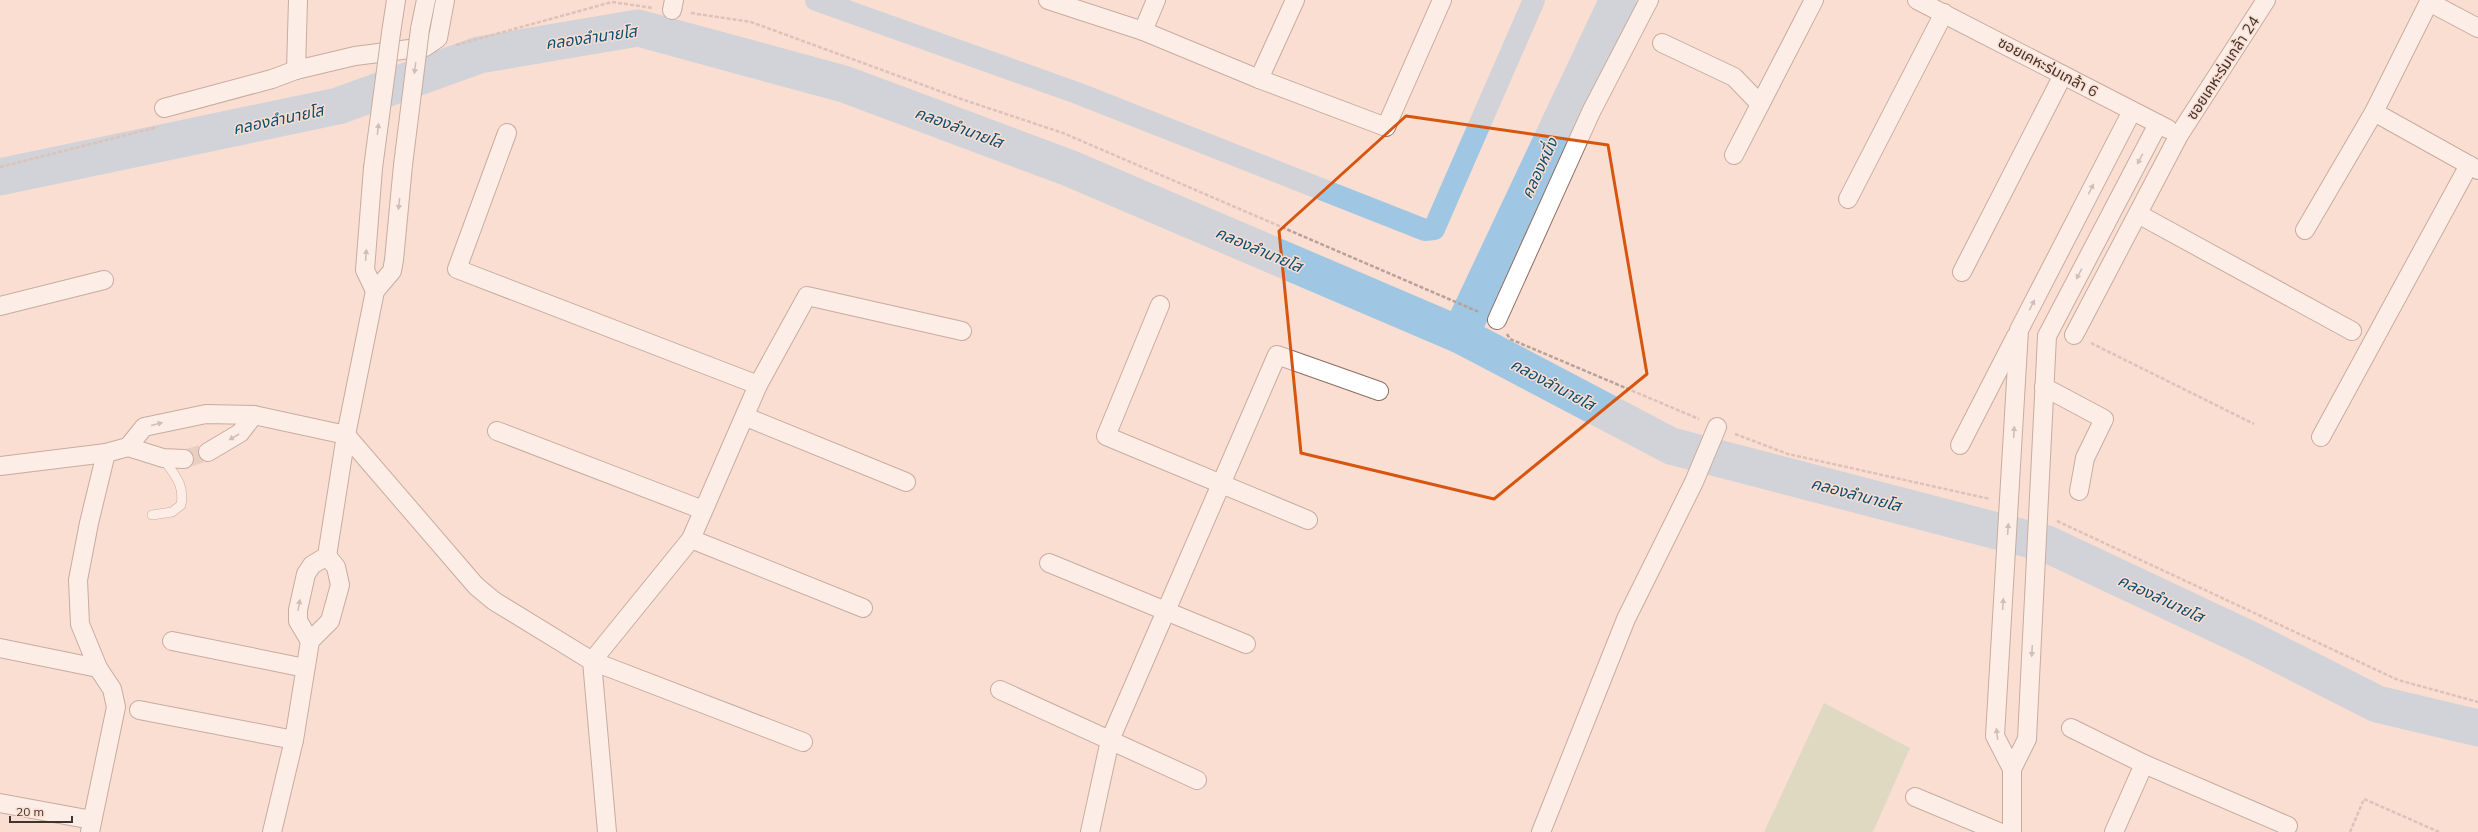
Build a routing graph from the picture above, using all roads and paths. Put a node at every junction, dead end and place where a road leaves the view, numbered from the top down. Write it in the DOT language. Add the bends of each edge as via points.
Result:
graph roads {
  1 [pos="298,0"];
  2 [pos="396,0"];
  3 [pos="426,0"];
  4 [pos="445,0"];
  5 [pos="1048,0"];
  6 [pos="1156,0"];
  7 [pos="1295,0"];
  8 [pos="1442,0"];
  9 [pos="1649,0"];
  10 [pos="1814,0"];
  11 [pos="1917,0"];
  12 [pos="2262,1"];
  13 [pos="2430,1"];
  14 [pos="673,5"];
  15 [pos="1944,13"];
  16 [pos="2478,28"];
  17 [pos="1143,31"];
  18 [pos="1662,43"];
  19 [pos="451,46"];
  20 [pos="296,70"];
  21 [pos="2063,75"];
  22 [pos="1259,79"];
  23 [pos="1760,104"];
  24 [pos="164,108"];
  25 [pos="2132,111"];
  26 [pos="2374,112"];
  27 [pos="2158,124"];
  28 [pos="159,126"];
  29 [pos="507,133"];
  30 [pos="2179,135"];
  31 [pos="1734,155"];
  32 [pos="0,167"];
  33 [pos="2473,168"];
  34 [pos="1848,199"];
  35 [pos="2138,214"];
  36 [pos="2306,230"];
  37 [pos="1962,272"];
  38 [pos="104,280"];
  39 [pos="375,291"];
  40 [pos="1160,305"];
  41 [pos="0,306"];
  42 [pos="1498,320"];
  43 [pos="2019,330"];
  44 [pos="962,331"];
  45 [pos="2352,331"];
  46 [pos="2074,334"];
  47 [pos="2018,362"];
  48 [pos="2046,362"];
  49 [pos="758,385"];
  50 [pos="2044,387"];
  51 [pos="1379,391"];
  52 [pos="254,416"];
  53 [pos="746,417"];
  54 [pos="2254,424"];
  55 [pos="1716,427"];
  56 [pos="497,431"];
  57 [pos="346,435"];
  58 [pos="2321,437"];
  59 [pos="1960,445"];
  60 [pos="128,447"];
  61 [pos="208,452"];
  62 [pos="106,453"];
  63 [pos="163,458"];
  64 [pos="184,459"];
  65 [pos="0,466"];
  66 [pos="906,482"];
  67 [pos="1220,485"];
  68 [pos="2079,491"];
  69 [pos="1995,500"];
  70 [pos="703,510"];
  71 [pos="152,515"];
  72 [pos="1308,520"];
  73 [pos="2055,520"];
  74 [pos="691,539"];
  75 [pos="327,556"];
  76 [pos="1049,563"];
  77 [pos="863,608"];
  78 [pos="1166,611"];
  79 [pos="172,641"];
  80 [pos="310,641"];
  81 [pos="1246,644"];
  82 [pos="0,648"];
  83 [pos="592,661"];
  84 [pos="98,668"];
  85 [pos="305,668"];
  86 [pos="1000,690"];
  87 [pos="2478,702"];
  88 [pos="138,710"];
  89 [pos="2071,728"];
  90 [pos="294,740"];
  91 [pos="1110,740"];
  92 [pos="803,742"];
  93 [pos="2144,764"];
  94 [pos="2012,769"];
  95 [pos="1197,780"];
  96 [pos="1915,798"];
  97 [pos="0,803"];
  98 [pos="91,826"];
  99 [pos="2288,826"];
  100 [pos="611,831"];
  101 [pos="272,832"];
  102 [pos="1090,832"];
  103 [pos="1541,832"];
  104 [pos="1999,832"];
  105 [pos="2012,832"];
  106 [pos="2114,832"];
  107 [pos="2350,832"];
  108 [pos="2439,832"];
  1 -- 20 [label="street"];
  39 -- 2 [label="street, one-way, bridge" via="365,270 373,168"];
  3 -- 39 [label="street, one-way, bridge" via="420,29 392,272"];
  4 -- 20 [label="street" via="438,38 425,47 355,56"];
  5 -- 17 [label="street"];
  6 -- 17 [label="street"];
  7 -- 22 [label="street"];
  8 -- 22 [label="street" via="1386,127"];
  9 -- 42 [label="street" via="1591,112"];
  10 -- 23 [label="street"];
  11 -- 15 [label="street, ซอยเคหะร่มเกล้า 6"];
  12 -- 30 [label="street, ซอยเคหะร่มเกล้า 24"];
  13 -- 16 [label="street"];
  13 -- 26 [label="street"];
  14 -- 19 [label="path" via="612,2"];
  14 -- 42 [label="path" via="751,22 964,100 1063,133"];
  15 -- 21 [label="street, ซอยเคหะร่มเกล้า 6"];
  15 -- 34 [label="street"];
  17 -- 22 [label="street"];
  18 -- 23 [label="street" via="1734,77"];
  20 -- 24 [label="street" via="272,79"];
  21 -- 25 [label="street, ซอยเคหะร่มเกล้า 6"];
  21 -- 37 [label="street"];
  23 -- 31 [label="street"];
  25 -- 27 [label="street, ซอยเคหะร่มเกล้า 6"];
  43 -- 25 [label="street, one-way"];
  26 -- 33 [label="street"];
  26 -- 36 [label="street"];
  27 -- 30 [label="street, ซอยเคหะร่มเกล้า 6"];
  27 -- 48 [label="street, one-way" via="2047,336"];
  28 -- 32 [label="path"];
  29 -- 49 [label="street" via="457,269"];
  30 -- 35 [label="street, ซอยเคหะร่มเกล้า 24"];
  33 -- 58 [label="street"];
  35 -- 45 [label="street"];
  35 -- 46 [label="street, ซอยเคหะร่มเกล้า 24"];
  38 -- 41 [label="street"];
  39 -- 57 [label="street"];
  40 -- 67 [label="street" via="1106,436"];
  42 -- 55 [label="path" via="1510,339"];
  43 -- 47 [label="street"];
  43 -- 59 [label="street"];
  44 -- 49 [label="street" via="807,296"];
  46 -- 54 [label="path"];
  47 -- 48 [label="street"];
  94 -- 47 [label="street, one-way" via="1995,736"];
  48 -- 50 [label="street"];
  49 -- 53 [label="street"];
  50 -- 68 [label="street" via="2104,419 2085,458"];
  50 -- 94 [label="street, one-way" via="2027,740"];
  51 -- 67 [label="street" via="1277,355"];
  52 -- 57 [label="street"];
  60 -- 52 [label="street, one-way" via="144,427 206,414"];
  52 -- 61 [label="street, one-way" via="240,433"];
  53 -- 66 [label="street"];
  53 -- 70 [label="street"];
  55 -- 69 [label="path" via="1788,454"];
  55 -- 103 [label="street" via="1694,482 1626,620"];
  56 -- 70 [label="street"];
  57 -- 75 [label="street"];
  57 -- 83 [label="street" via="476,586 494,601"];
  60 -- 62 [label="street"];
  60 -- 63 [label="street"];
  62 -- 65 [label="street"];
  62 -- 84 [label="street" via="78,580 80,624"];
  63 -- 64 [label="street"];
  63 -- 71 [label="lane" via="182,486 183,495 180,505 172,512"];
  67 -- 72 [label="street"];
  67 -- 78 [label="street"];
  70 -- 74 [label="street"];
  73 -- 87 [label="path" via="2398,680"];
  74 -- 77 [label="street"];
  74 -- 83 [label="street"];
  75 -- 80 [label="street" via="336,567 340,585 330,621"];
  80 -- 75 [label="street, one-way" via="298,621 298,610 306,574 312,565"];
  76 -- 78 [label="street"];
  78 -- 81 [label="street"];
  78 -- 91 [label="street"];
  79 -- 85 [label="street"];
  80 -- 85 [label="street"];
  82 -- 84 [label="street"];
  83 -- 92 [label="street"];
  83 -- 100 [label="street"];
  84 -- 98 [label="street" via="112,689 116,707"];
  85 -- 90 [label="street"];
  86 -- 91 [label="street"];
  88 -- 90 [label="street"];
  89 -- 93 [label="street"];
  90 -- 101 [label="street"];
  91 -- 95 [label="street"];
  91 -- 102 [label="street"];
  93 -- 99 [label="street"];
  93 -- 106 [label="street"];
  94 -- 105 [label="street"];
  96 -- 104 [label="street"];
  97 -- 98 [label="street"];
  107 -- 108 [label="path" via="2364,799"];
}
